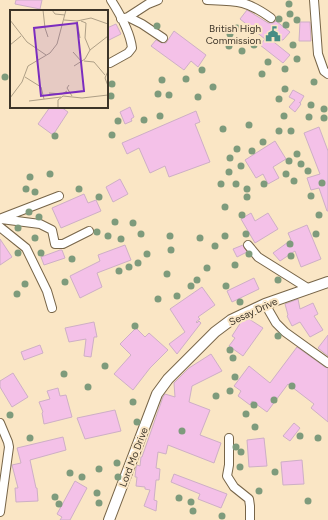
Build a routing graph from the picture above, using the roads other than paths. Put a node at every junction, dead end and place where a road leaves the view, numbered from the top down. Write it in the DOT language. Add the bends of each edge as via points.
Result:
graph roads {
  1 [pos="112,0"];
  2 [pos="158,0"];
  3 [pos="207,0"];
  4 [pos="314,0"];
  5 [pos="125,18"];
  6 [pos="271,18"];
  7 [pos="163,38"];
  8 [pos="110,63"];
  9 [pos="328,74"];
  10 [pos="59,196"];
  11 [pos="1,219"];
  12 [pos="0,227"];
  13 [pos="89,231"];
  14 [pos="248,246"];
  15 [pos="328,282"];
  16 [pos="310,289"];
  17 [pos="265,304"];
  18 [pos="52,308"];
  19 [pos="328,363"];
  20 [pos="157,394"];
  21 [pos="0,423"];
  22 [pos="229,438"];
  23 [pos="0,512"];
  24 [pos="109,520"];
  25 [pos="250,520"];
  1 -- 5 [label="street"];
  2 -- 5 [label="street"];
  3 -- 6 [label="street" via="246,3"];
  4 -- 9 [label="street" via="318,54"];
  5 -- 7 [label="street" via="152,29"];
  5 -- 8 [label="street" via="132,48"];
  10 -- 11 [label="street"];
  11 -- 13 [label="street" via="40,224 52,230 55,244 63,244"];
  12 -- 18 [label="street" via="26,248 47,291"];
  14 -- 16 [label="street" via="258,257"];
  15 -- 16 [label="street, Sesay Drive"];
  16 -- 17 [label="street, Sesay Drive"];
  17 -- 19 [label="street" via="276,323 285,332"];
  17 -- 20 [label="street, Sesay Drive" via="231,320 215,332 168,379"];
  20 -- 24 [label="street, Lord Mo Drive"];
  21 -- 23 [label="street" via="9,447"];
  22 -- 25 [label="street" via="227,476 234,487 249,499"];
}
